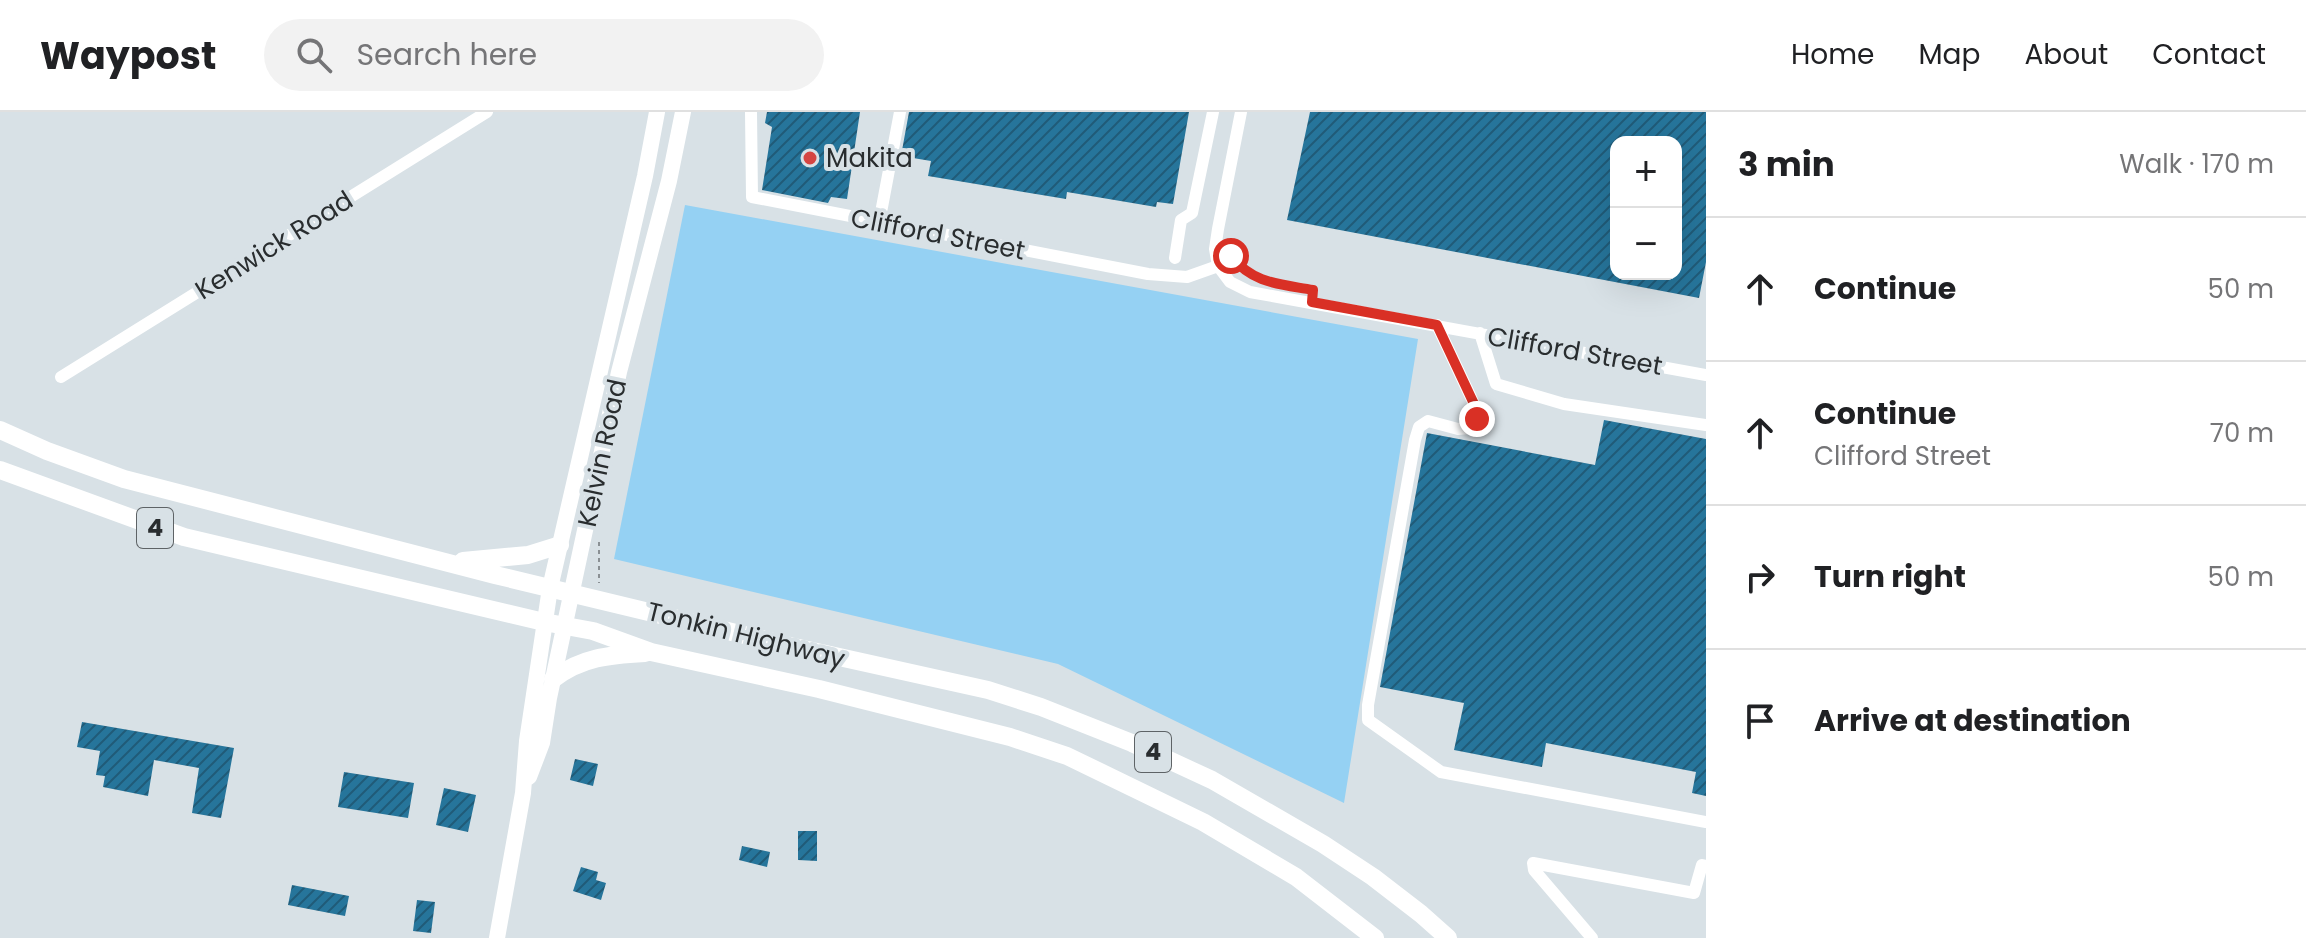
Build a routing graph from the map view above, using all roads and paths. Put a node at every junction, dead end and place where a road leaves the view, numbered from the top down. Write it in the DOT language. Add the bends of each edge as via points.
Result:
graph roads {
  1 [pos="487,112"];
  2 [pos="657,112"];
  3 [pos="683,112"];
  4 [pos="751,112"];
  5 [pos="900,112"];
  6 [pos="1213,112"];
  7 [pos="1241,112"];
  8 [pos="879,223"];
  9 [pos="1231,231"];
  10 [pos="1175,258"];
  11 [pos="1218,266"];
  12 [pos="1285,284"];
  13 [pos="1437,325"];
  14 [pos="1480,333"];
  15 [pos="1706,375"];
  16 [pos="61,377"];
  17 [pos="1706,425"];
  18 [pos="0,430"];
  19 [pos="0,470"];
  20 [pos="560,545"];
  21 [pos="448,563"];
  22 [pos="550,588"];
  23 [pos="572,593"];
  24 [pos="544,622"];
  25 [pos="564,625"];
  26 [pos="651,652"];
  27 [pos="553,679"];
  28 [pos="523,793"];
  29 [pos="1706,822"];
  30 [pos="1706,866"];
  31 [pos="497,938"];
  32 [pos="1375,938"];
  33 [pos="1448,938"];
  34 [pos="1592,938"];
  1 -- 16 [label="street, Kenwick Road"];
  2 -- 20 [label="main road, Kelvin Road"];
  3 -- 23 [label="main road, Kelvin Road"];
  4 -- 8 [label="street, Clifford Street" via="752,197"];
  5 -- 8 [label="street"];
  6 -- 10 [label="street" via="1192,213 1181,220"];
  7 -- 11 [label="street" via="1215,249"];
  8 -- 11 [label="street, Clifford Street" via="1148,274 1187,277"];
  9 -- 12 [label="path" via="1231,256 1241,269 1257,279"];
  11 -- 13 [label="street, Clifford Street" via="1230,282 1250,292"];
  13 -- 14 [label="street, Clifford Street"];
  13 -- 29 [label="street" via="1477,419 1470,428 1428,421 1419,427 1368,720 1441,772"];
  14 -- 15 [label="street, Clifford Street"];
  14 -- 17 [label="street" via="1496,384 1564,404"];
  18 -- 21 [label="highway, Tonkin Highway / 4" via="124,479"];
  19 -- 24 [label="highway, Tonkin Highway / 4" via="184,537"];
  20 -- 21 [label="highway" via="528,555"];
  20 -- 22 [label="main road, Kelvin Road"];
  21 -- 22 [label="highway, Tonkin Highway / 4"];
  22 -- 23 [label="highway, Tonkin Highway / 4"];
  22 -- 24 [label="main road, Kelvin Road"];
  23 -- 25 [label="main road, Kelvin Road"];
  23 -- 33 [label="highway, Tonkin Highway / 4" via="988,690 1079,722 1212,780 1323,844"];
  24 -- 25 [label="highway, Tonkin Highway / 4"];
  24 -- 28 [label="main road, Kelvin Road"];
  25 -- 26 [label="highway, Tonkin Highway / 4"];
  25 -- 27 [label="main road, Kelvin Road"];
  26 -- 27 [label="highway" via="582,661"];
  26 -- 32 [label="highway, Tonkin Highway / 4" via="951,722 1067,756 1217,830 1296,877"];
  27 -- 28 [label="main road, Kelvin Road" via="542,743"];
  28 -- 31 [label="main road, Kelvin Road"];
  30 -- 34 [label="street" via="1702,865 1694,893 1533,863"];
}
